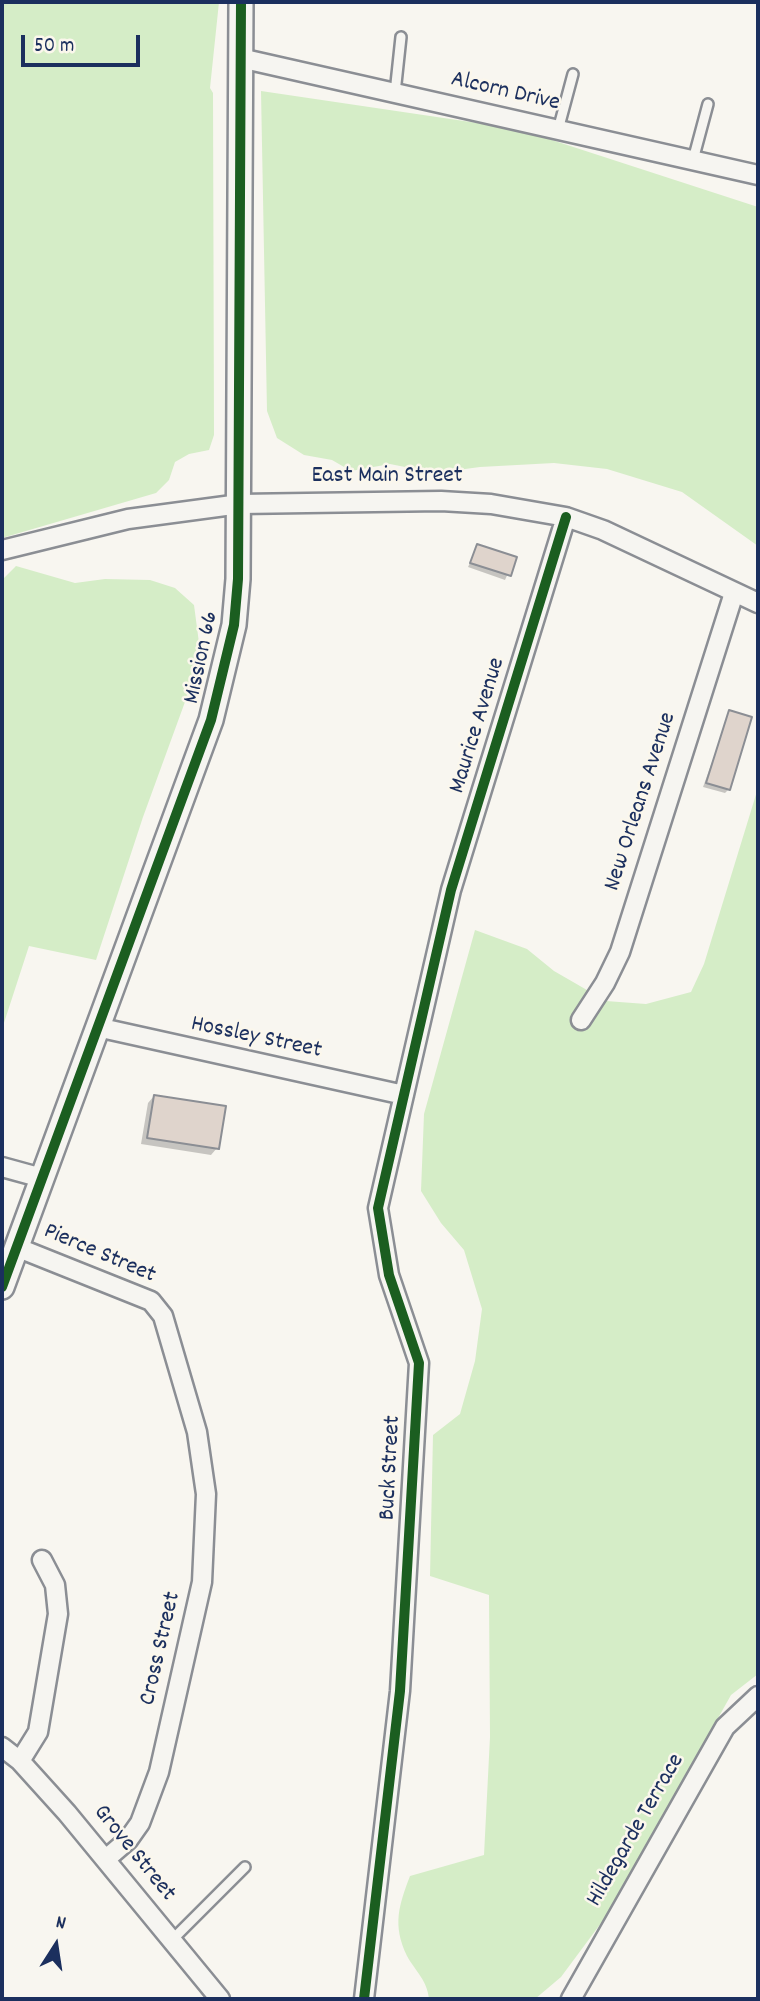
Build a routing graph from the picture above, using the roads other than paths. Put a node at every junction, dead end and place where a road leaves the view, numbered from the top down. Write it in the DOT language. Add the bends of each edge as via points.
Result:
graph roads {
  1 [pos="240,2"];
  2 [pos="401,37"];
  3 [pos="240,58"];
  4 [pos="573,74"];
  5 [pos="395,93"];
  6 [pos="708,104"];
  7 [pos="558,130"];
  8 [pos="693,160"];
  9 [pos="758,175"];
  10 [pos="240,503"];
  11 [pos="566,517"];
  12 [pos="2,550"];
  13 [pos="734,593"];
  14 [pos="758,603"];
  15 [pos="437,948"];
  16 [pos="581,1020"];
  17 [pos="97,1027"];
  18 [pos="404,1095"];
  19 [pos="2,1167"];
  20 [pos="42,1178"];
  21 [pos="16,1247"];
  22 [pos="2,1287"];
  23 [pos="197,1433"];
  24 [pos="42,1560"];
  25 [pos="758,1696"];
  26 [pos="2,1747"];
  27 [pos="20,1761"];
  28 [pos="106,1859"];
  29 [pos="245,1867"];
  30 [pos="172,1940"];
  31 [pos="220,1999"];
  32 [pos="364,1999"];
  33 [pos="571,1999"];
  1 -- 3 [label="street, Mission 66"];
  2 -- 5 [label="lane"];
  3 -- 5 [label="street, Alcorn Drive"];
  3 -- 10 [label="street, Mission 66"];
  4 -- 7 [label="lane"];
  5 -- 7 [label="street, Alcorn Drive"];
  6 -- 8 [label="lane"];
  7 -- 8 [label="street, Alcorn Drive"];
  8 -- 9 [label="street, Alcorn Drive"];
  10 -- 11 [label="street, East Main Street" via="441,501"];
  10 -- 12 [label="street, East Main Street" via="128,519"];
  10 -- 17 [label="street, Mission 66" via="234,625 219,691"];
  11 -- 13 [label="street, East Main Street" via="645,548"];
  11 -- 15 [label="street, Maurice Avenue"];
  13 -- 14 [label="street, East Main Street"];
  13 -- 16 [label="street, New Orleans Avenue" via="620,952"];
  15 -- 18 [label="street, Buck Street"];
  17 -- 18 [label="street, Hossley Street"];
  17 -- 20 [label="street, Mission 66"];
  18 -- 32 [label="street, Buck Street" via="378,1208 389,1275 419,1363 400,1691"];
  19 -- 20 [label="street"];
  20 -- 21 [label="street, Mission 66"];
  21 -- 22 [label="street, Mission 66"];
  21 -- 23 [label="street, Pierce Street" via="151,1301 163,1316"];
  23 -- 28 [label="street, Cross Street" via="206,1494 202,1582 159,1772 139,1824"];
  24 -- 27 [label="street" via="55,1585 57,1627 38,1732"];
  25 -- 33 [label="street, Hildegarde Terrace" via="725,1727"];
  26 -- 27 [label="street, Grove Street"];
  27 -- 28 [label="street, Grove Street"];
  28 -- 30 [label="street, Grove Street"];
  29 -- 30 [label="lane"];
  30 -- 31 [label="street, Grove Street"];
}
